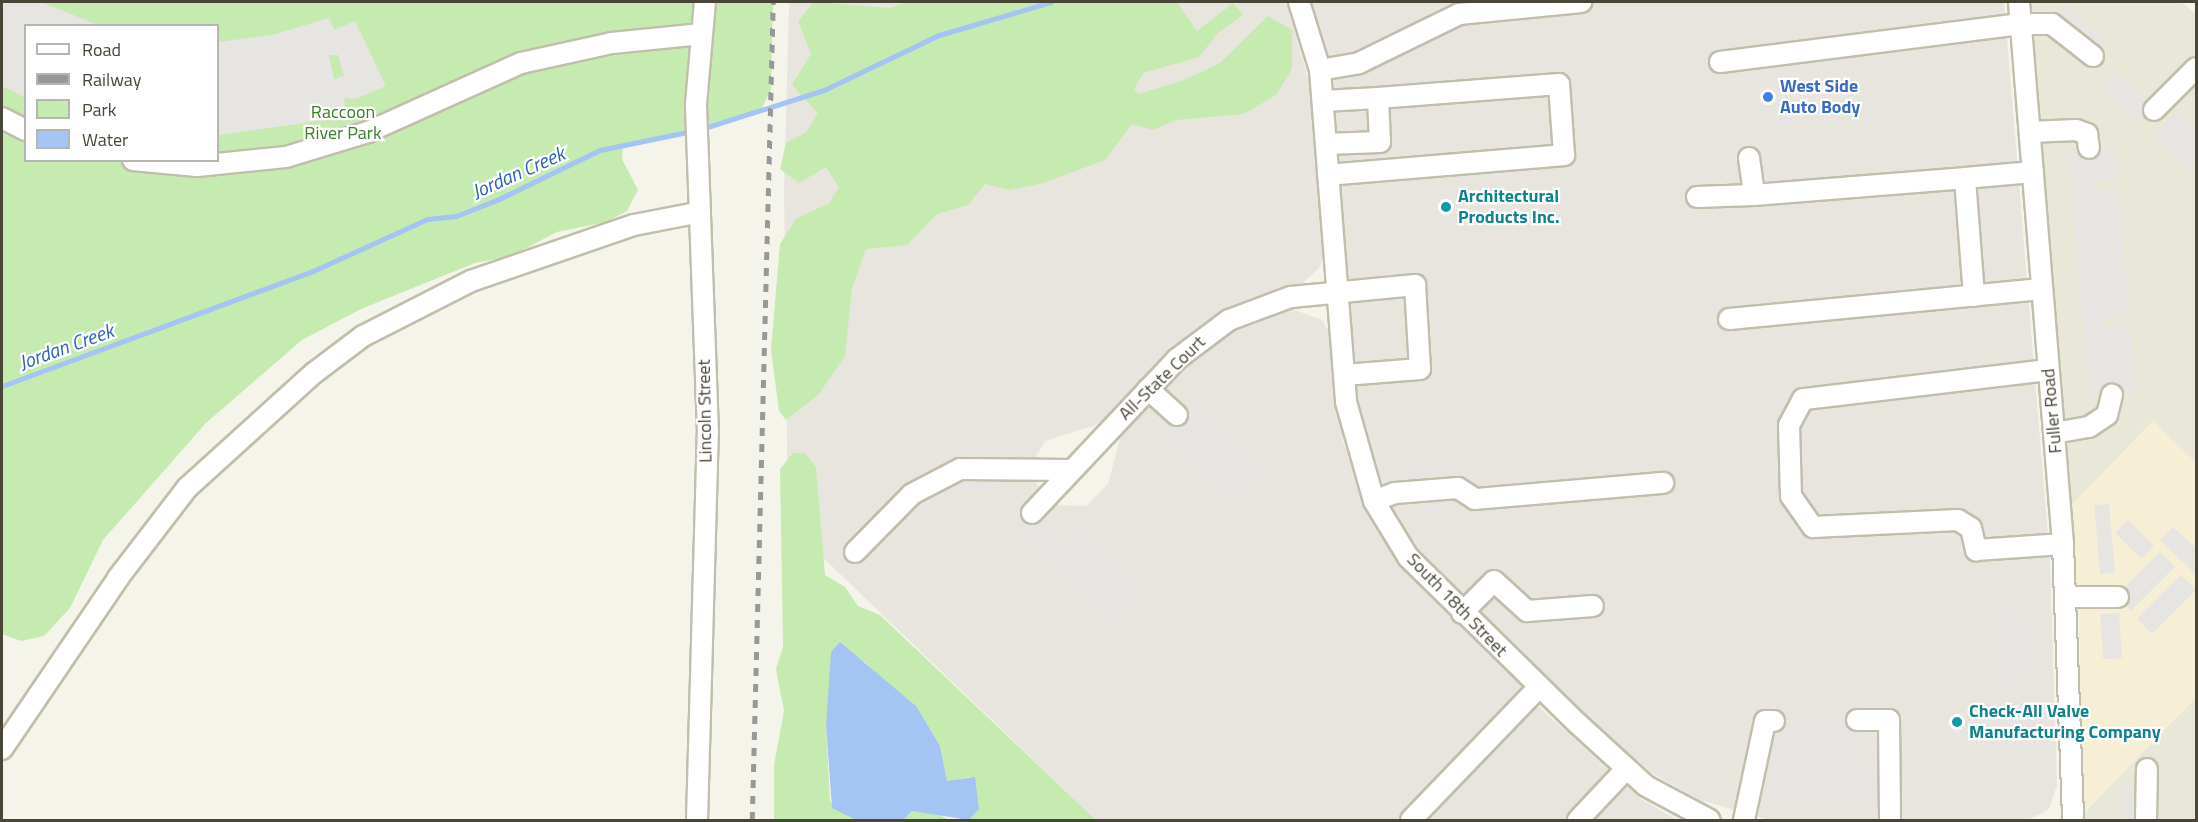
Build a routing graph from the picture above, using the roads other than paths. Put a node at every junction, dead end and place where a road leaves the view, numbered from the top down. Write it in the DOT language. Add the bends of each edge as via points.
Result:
graph roads {
  1 [pos="705,2"];
  2 [pos="1299,2"];
  3 [pos="1581,2"];
  4 [pos="2019,2"];
  5 [pos="2021,24"];
  6 [pos="702,34"];
  7 [pos="2093,56"];
  8 [pos="1720,62"];
  9 [pos="2196,68"];
  10 [pos="1320,70"];
  11 [pos="1378,98"];
  12 [pos="1323,101"];
  13 [pos="2154,110"];
  14 [pos="2,118"];
  15 [pos="24,129"];
  16 [pos="2030,132"];
  17 [pos="1326,144"];
  18 [pos="2090,148"];
  19 [pos="1749,158"];
  20 [pos="154,162"];
  21 [pos="2033,172"];
  22 [pos="1328,175"];
  23 [pos="1966,178"];
  24 [pos="1754,195"];
  25 [pos="1696,197"];
  26 [pos="696,213"];
  27 [pos="2042,289"];
  28 [pos="1338,292"];
  29 [pos="1974,296"];
  30 [pos="1729,319"];
  31 [pos="2048,369"];
  32 [pos="1344,375"];
  33 [pos="1148,389"];
  34 [pos="2112,395"];
  35 [pos="1177,415"];
  36 [pos="2054,433"];
  37 [pos="1071,470"];
  38 [pos="1664,483"];
  39 [pos="1374,501"];
  40 [pos="1032,513"];
  41 [pos="2063,544"];
  42 [pos="855,552"];
  43 [pos="2066,597"];
  44 [pos="2118,597"];
  45 [pos="1593,606"];
  46 [pos="1462,613"];
  47 [pos="1539,687"];
  48 [pos="1857,720"];
  49 [pos="1774,721"];
  50 [pos="2,749"];
  51 [pos="1626,769"];
  52 [pos="2147,769"];
  53 [pos="697,820"];
  54 [pos="1411,820"];
  55 [pos="1578,820"];
  56 [pos="1710,820"];
  57 [pos="1744,820"];
  58 [pos="1890,820"];
  59 [pos="2073,820"];
  60 [pos="2146,820"];
  1 -- 6 [label="street, Lincoln Street"];
  2 -- 10 [label="street, South 18th Street"];
  3 -- 10 [label="street" via="1459,14 1359,63"];
  4 -- 5 [label="street, Fuller Road"];
  5 -- 7 [label="street" via="2052,24"];
  5 -- 8 [label="street"];
  5 -- 16 [label="street, Fuller Road"];
  6 -- 20 [label="street" via="612,43 521,63 368,132 286,157 197,166"];
  6 -- 26 [label="street, Lincoln Street" via="696,104"];
  9 -- 13 [label="street"];
  10 -- 12 [label="street, South 18th Street"];
  11 -- 12 [label="street"];
  11 -- 17 [label="street" via="1380,142"];
  11 -- 22 [label="street" via="1559,84 1564,156"];
  12 -- 17 [label="street, South 18th Street"];
  14 -- 15 [label="street"];
  16 -- 18 [label="street" via="2076,130 2086,134"];
  16 -- 21 [label="street, Fuller Road"];
  17 -- 22 [label="street, South 18th Street"];
  19 -- 24 [label="street"];
  21 -- 23 [label="street"];
  21 -- 27 [label="street, Fuller Road"];
  22 -- 28 [label="street, South 18th Street"];
  23 -- 24 [label="street"];
  23 -- 29 [label="street"];
  24 -- 25 [label="street"];
  26 -- 50 [label="street" via="634,225 471,281 363,336 314,373 226,448 172,507"];
  26 -- 53 [label="street, Lincoln Street" via="708,433"];
  27 -- 29 [label="street"];
  27 -- 31 [label="street, Fuller Road"];
  28 -- 32 [label="street, South 18th Street"];
  28 -- 32 [label="street, All-State Court" via="1415,285 1420,369"];
  28 -- 33 [label="street, All-State Court" via="1259,306 1229,320 1202,337"];
  29 -- 30 [label="street"];
  31 -- 36 [label="street, Fuller Road"];
  31 -- 41 [label="street" via="1803,399 1789,425 1791,496 1813,526 1958,520 1971,528 1976,550"];
  32 -- 39 [label="street, South 18th Street" via="1353,440"];
  33 -- 35 [label="street"];
  33 -- 37 [label="street, All-State Court"];
  34 -- 36 [label="street" via="2107,415 2089,427"];
  36 -- 41 [label="street, Fuller Road"];
  37 -- 40 [label="street, All-State Court"];
  37 -- 42 [label="street" via="960,469 912,494"];
  38 -- 39 [label="street" via="1475,499 1458,489 1395,493"];
  39 -- 46 [label="street, South 18th Street" via="1408,557"];
  41 -- 43 [label="street, Fuller Road"];
  43 -- 44 [label="street"];
  43 -- 59 [label="street, Fuller Road"];
  45 -- 46 [label="street" via="1527,611 1494,581"];
  46 -- 47 [label="street, South 18th Street"];
  47 -- 51 [label="street, South 18th Street"];
  47 -- 54 [label="street"];
  48 -- 58 [label="street" via="1889,720"];
  49 -- 57 [label="street" via="1766,721"];
  51 -- 55 [label="street"];
  51 -- 56 [label="street, South 18th Street" via="1670,801"];
  52 -- 60 [label="street"];
}
